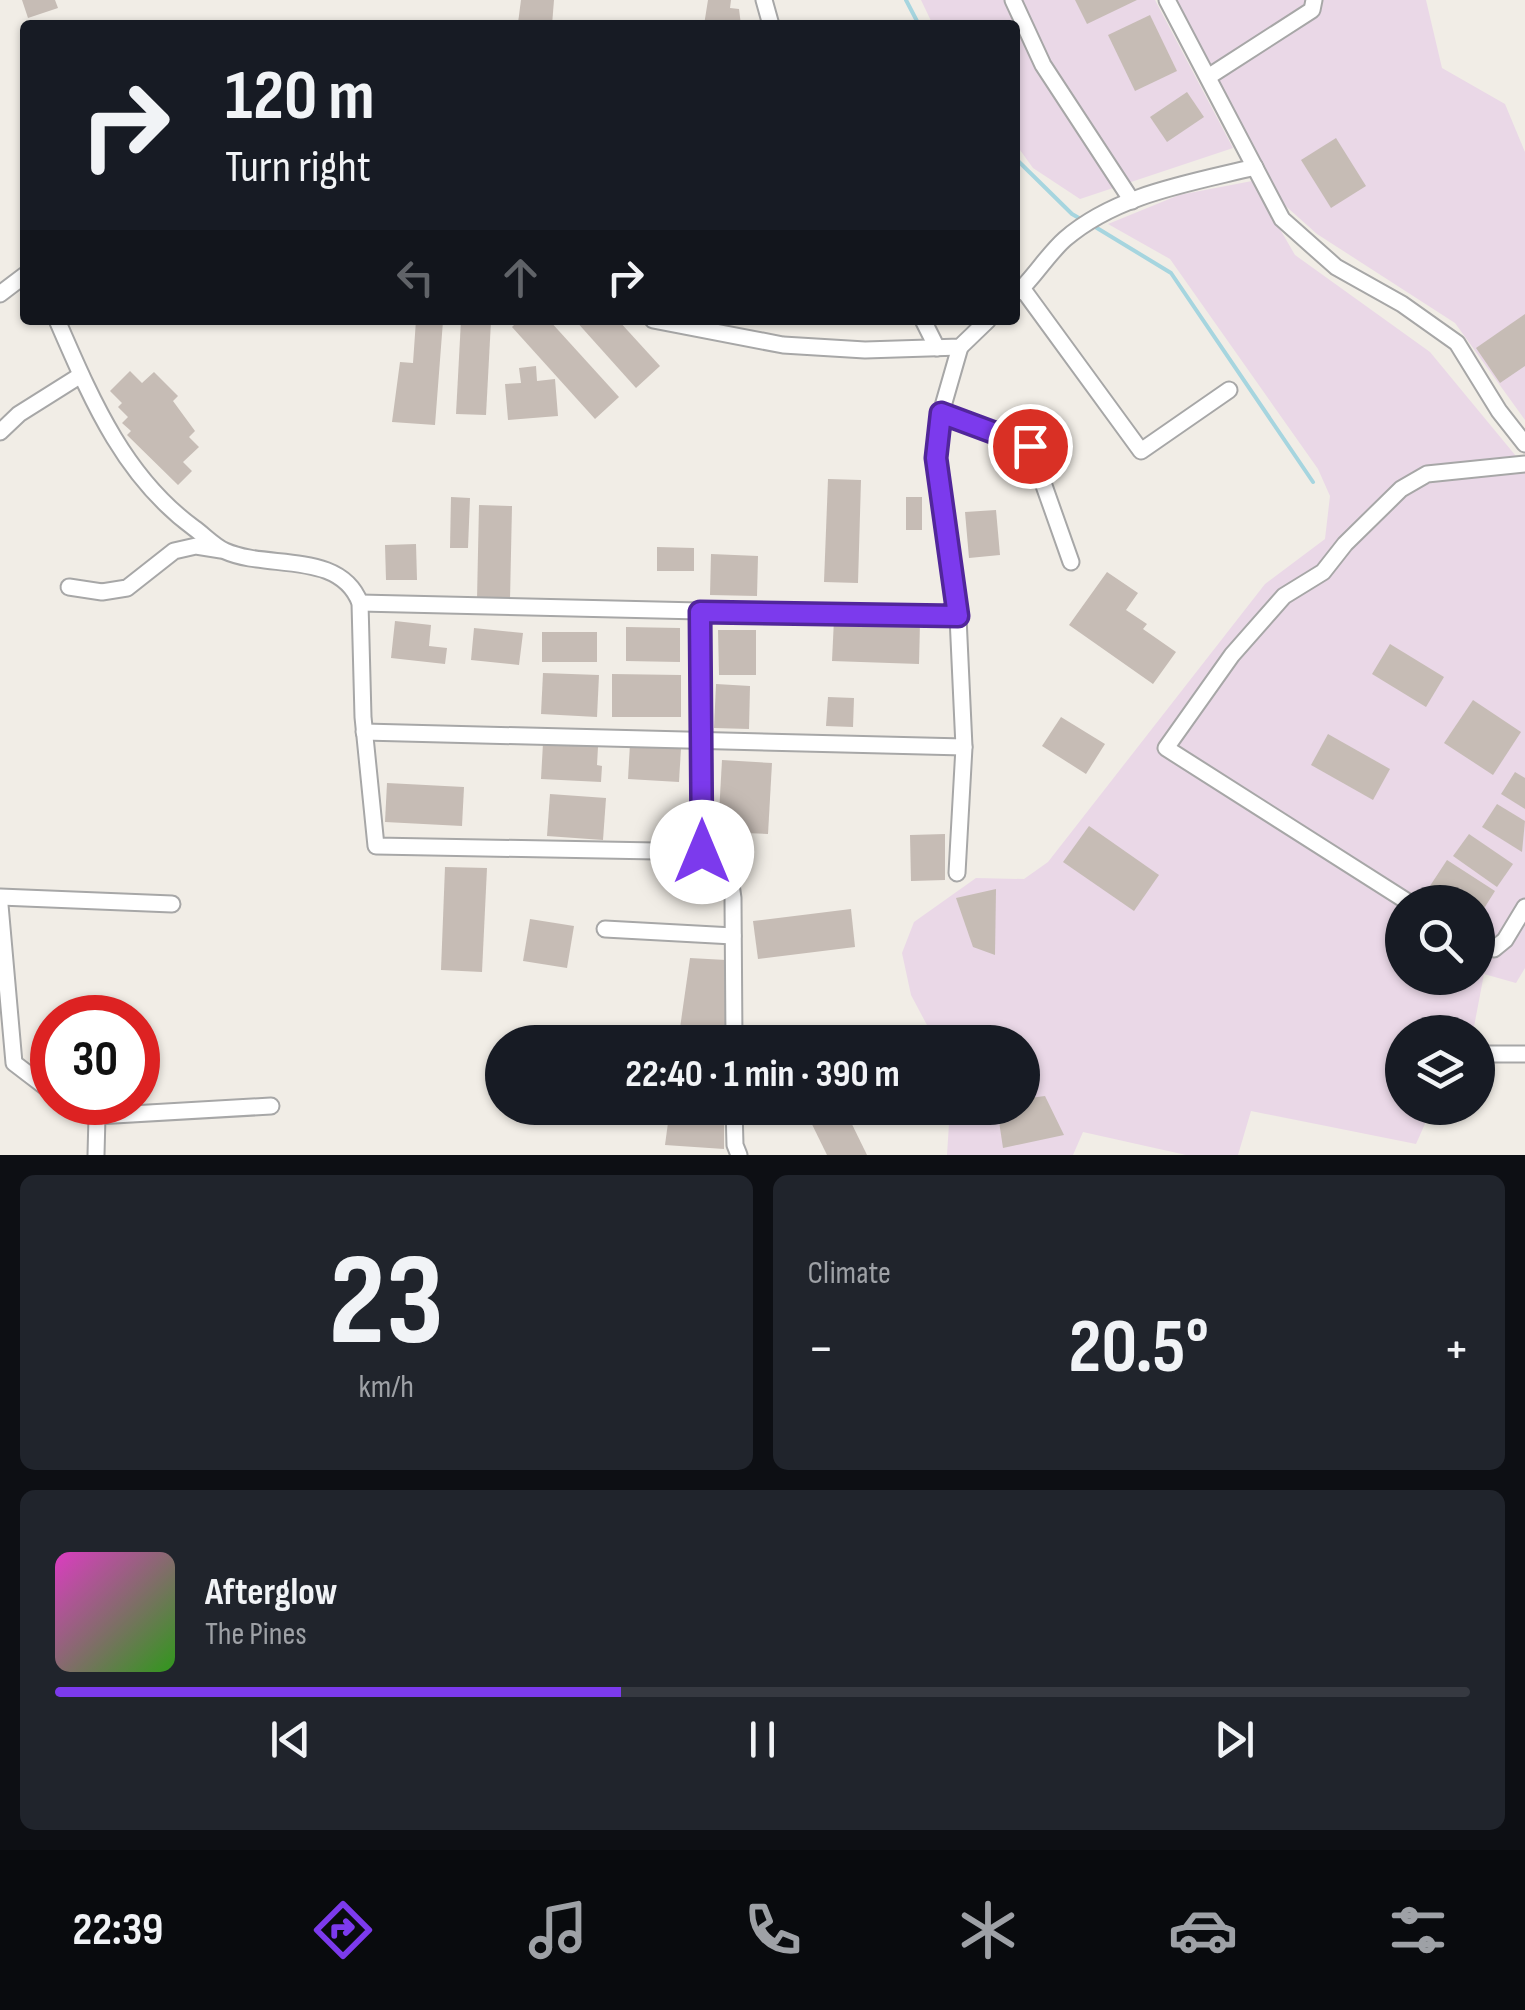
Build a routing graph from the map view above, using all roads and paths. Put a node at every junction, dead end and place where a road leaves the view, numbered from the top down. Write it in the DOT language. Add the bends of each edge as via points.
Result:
graph roads {
  1 [pos="1012,0"];
  2 [pos="1167,0"];
  3 [pos="1314,0"];
  4 [pos="1208,77"];
  5 [pos="1255,168"];
  6 [pos="1132,201"];
  7 [pos="20,279"];
  8 [pos="1020,290"];
  9 [pos="1020,292"];
  10 [pos="0,294"];
  11 [pos="59,325"];
  12 [pos="680,325"];
  13 [pos="924,325"];
  14 [pos="983,325"];
  15 [pos="960,347"];
  16 [pos="938,348"];
  17 [pos="81,375"];
  18 [pos="1229,390"];
  19 [pos="941,413"];
  20 [pos="0,432"];
  21 [pos="1525,444"];
  22 [pos="1525,464"];
  23 [pos="225,551"];
  24 [pos="1071,562"];
  25 [pos="69,587"];
  26 [pos="360,603"];
  27 [pos="700,612"];
  28 [pos="958,616"];
  29 [pos="364,732"];
  30 [pos="701,742"];
  31 [pos="964,747"];
  32 [pos="702,852"];
  33 [pos="957,873"];
  34 [pos="1385,887"];
  35 [pos="0,897"];
  36 [pos="172,904"];
  37 [pos="0,905"];
  38 [pos="1525,907"];
  39 [pos="605,929"];
  40 [pos="733,936"];
  41 [pos="1495,949"];
  42 [pos="2,978"];
  43 [pos="734,1025"];
  44 [pos="1495,1054"];
  45 [pos="1525,1054"];
  46 [pos="7,1063"];
  47 [pos="30,1078"];
  48 [pos="272,1106"];
  49 [pos="160,1112"];
  50 [pos="96,1125"];
  51 [pos="734,1125"];
  52 [pos="96,1155"];
  53 [pos="739,1155"];
  1 -- 6 [label="street" via="1043,65"];
  2 -- 4 [label="street"];
  3 -- 4 [label="street" via="1312,10"];
  4 -- 5 [label="street"];
  5 -- 6 [label="street"];
  5 -- 21 [label="street" via="1282,219 1322,255 1456,344"];
  6 -- 8 [label="street" via="1065,239"];
  7 -- 10 [label="street"];
  9 -- 18 [label="street" via="1141,451"];
  11 -- 17 [label="street"];
  12 -- 16 [label="street" via="783,345"];
  13 -- 16 [label="street"];
  14 -- 15 [label="street"];
  15 -- 16 [label="street"];
  15 -- 19 [label="street"];
  17 -- 20 [label="street"];
  17 -- 23 [label="street" via="137,473 171,512"];
  19 -- 24 [label="street" via="1030,446"];
  19 -- 28 [label="street" via="936,458"];
  22 -- 34 [label="street" via="1428,474 1401,488 1323,572 1284,596 1166,748"];
  23 -- 25 [label="street" via="174,551 126,588"];
  23 -- 26 [label="street" via="342,576"];
  26 -- 27 [label="street"];
  26 -- 29 [label="street"];
  27 -- 28 [label="street"];
  27 -- 30 [label="street"];
  28 -- 31 [label="street"];
  29 -- 30 [label="street"];
  29 -- 32 [label="street" via="376,846"];
  30 -- 31 [label="street"];
  30 -- 32 [label="street"];
  31 -- 33 [label="street"];
  32 -- 40 [label="street" via="728,864"];
  35 -- 36 [label="street"];
  37 -- 42 [label="street"];
  38 -- 41 [label="street"];
  39 -- 40 [label="street"];
  40 -- 43 [label="street"];
  42 -- 46 [label="street"];
  44 -- 45 [label="street"];
  46 -- 47 [label="street"];
  48 -- 49 [label="street"];
  50 -- 52 [label="street"];
  51 -- 53 [label="street"];
}
